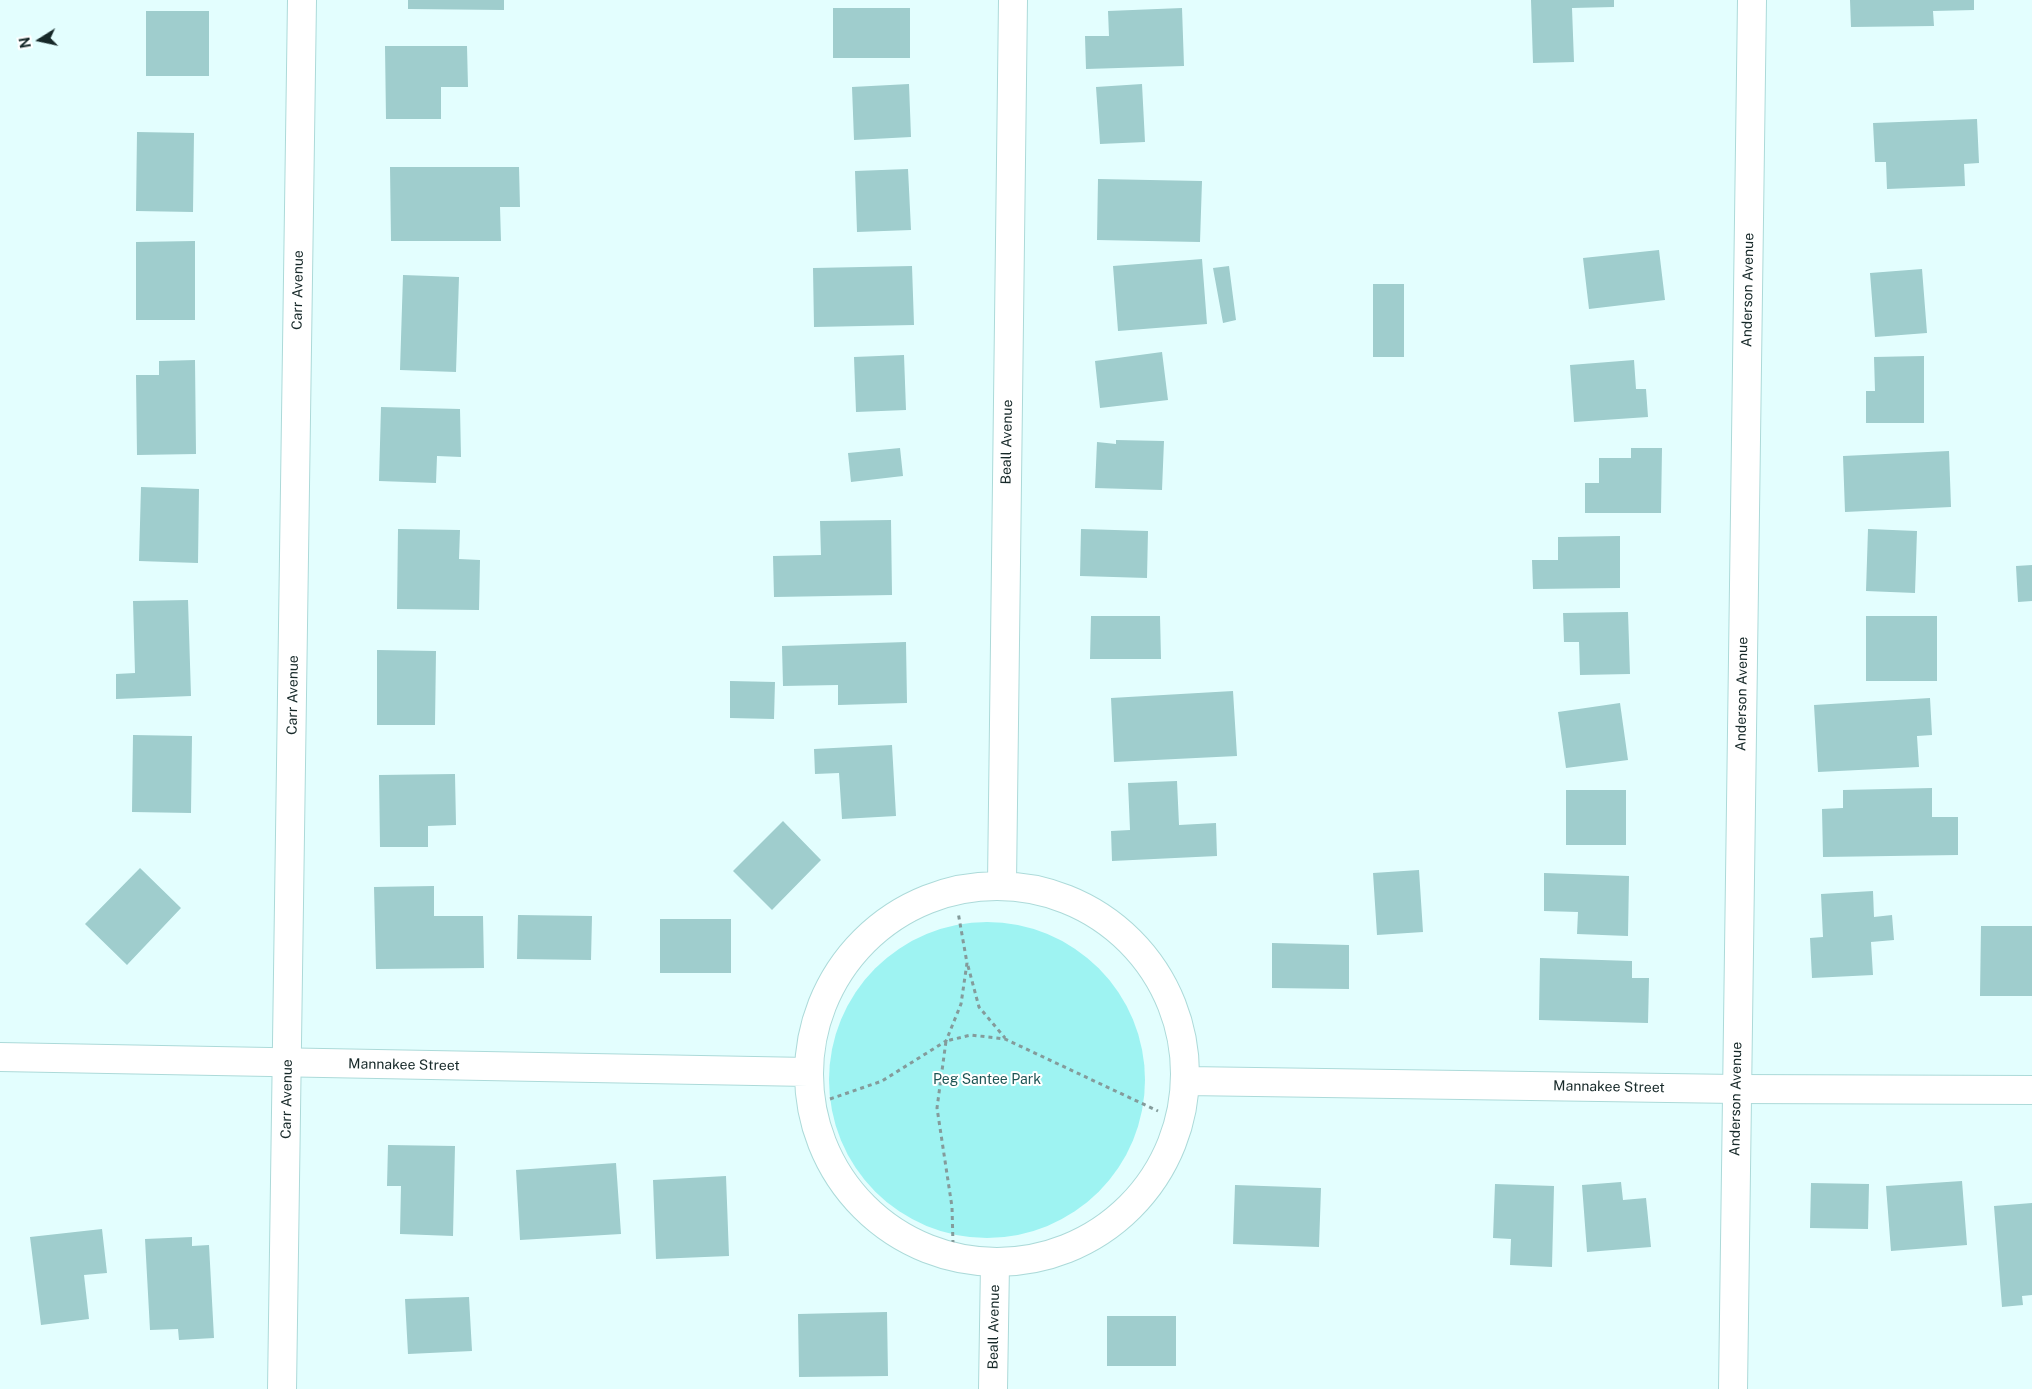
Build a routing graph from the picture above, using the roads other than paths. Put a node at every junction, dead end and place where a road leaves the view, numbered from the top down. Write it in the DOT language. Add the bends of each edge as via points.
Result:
graph roads {
  1 [pos="302,0"];
  2 [pos="1013,0"];
  3 [pos="1752,0"];
  4 [pos="1002,884"];
  5 [pos="0,1057"];
  6 [pos="287,1063"];
  7 [pos="808,1072"];
  8 [pos="1187,1081"];
  9 [pos="1736,1089"];
  10 [pos="2032,1090"];
  11 [pos="995,1264"];
  12 [pos="282,1389"];
  13 [pos="994,1389"];
  14 [pos="1733,1389"];
  1 -- 6 [label="street, Carr Avenue"];
  2 -- 4 [label="street, Beall Avenue"];
  3 -- 9 [label="street, Anderson Avenue"];
  4 -- 7 [label="street" via="943,891 889,917 846,959 818,1012"];
  4 -- 8 [label="street" via="1061,894 1113,923 1154,967 1176,1013"];
  5 -- 6 [label="street, Mannakee Street"];
  6 -- 7 [label="street, Mannakee Street"];
  6 -- 12 [label="street, Carr Avenue"];
  7 -- 11 [label="street" via="817,1130 843,1184 877,1219 884,1226 937,1254"];
  8 -- 9 [label="street, Mannakee Street"];
  8 -- 11 [label="street" via="1176,1138 1148,1190 1106,1230 1053,1256"];
  9 -- 10 [label="street, Mannakee Street"];
  9 -- 14 [label="street, Anderson Avenue"];
  11 -- 13 [label="street, Beall Avenue"];
}
